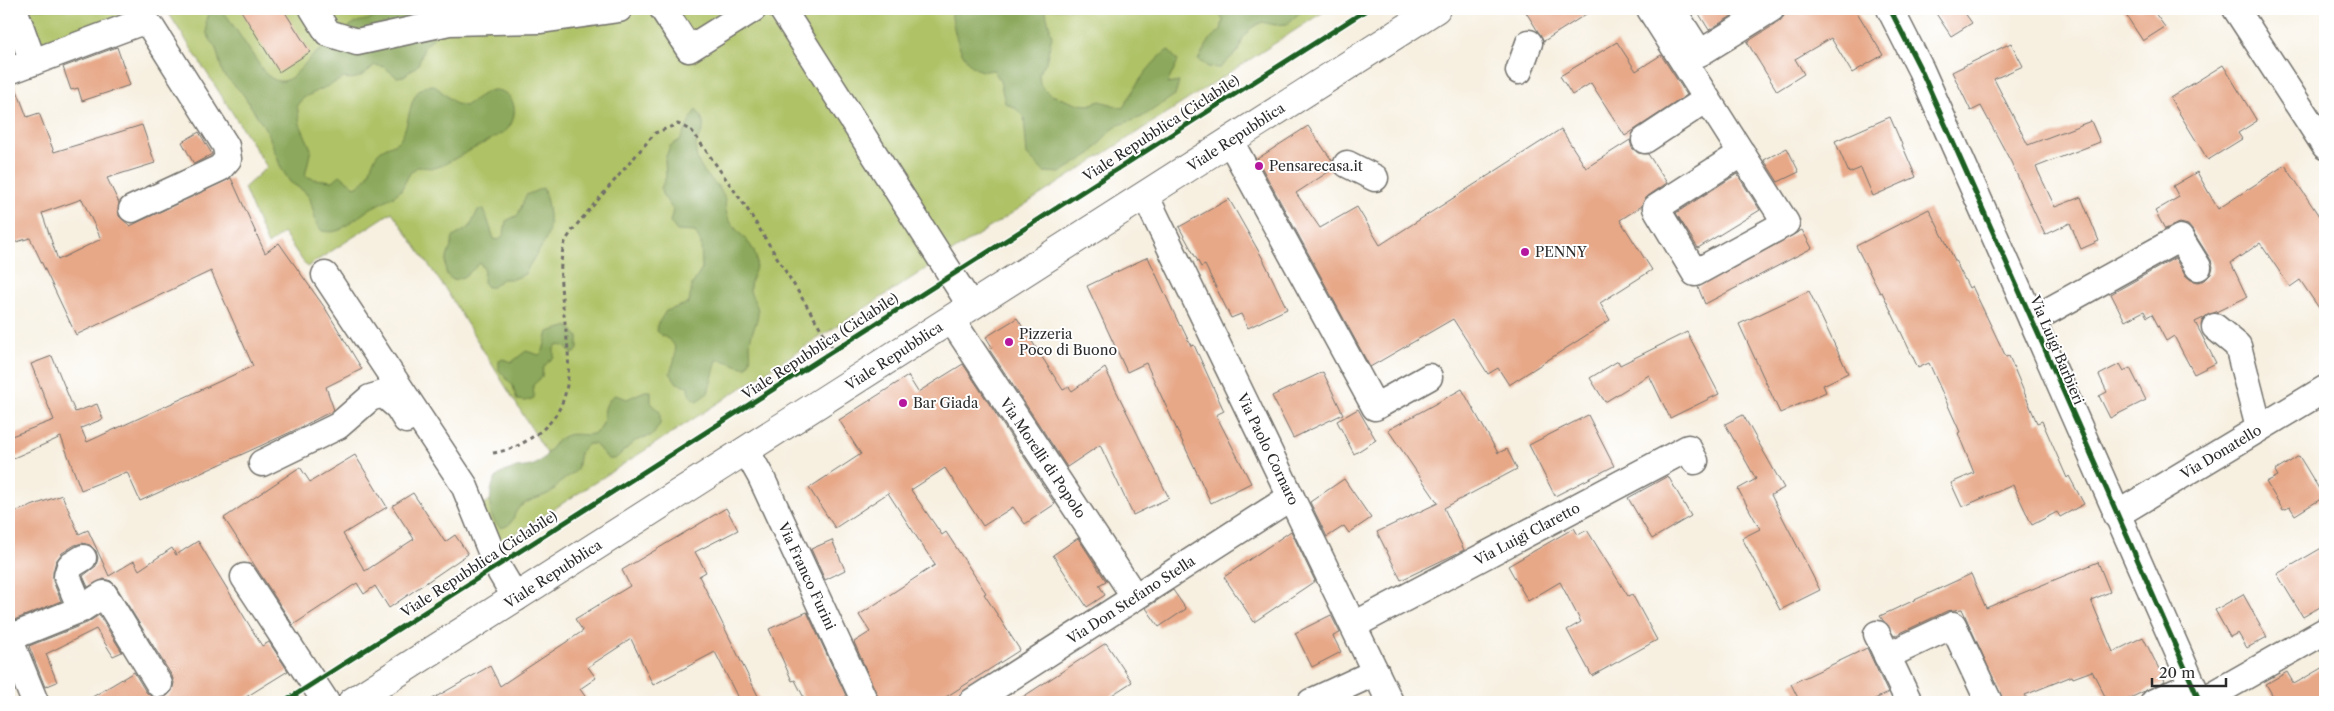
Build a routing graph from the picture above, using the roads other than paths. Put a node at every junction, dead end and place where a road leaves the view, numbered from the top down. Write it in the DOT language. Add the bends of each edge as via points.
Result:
graph roads {
  1 [pos="14,9"];
  2 [pos="313,9"];
  3 [pos="619,9"];
  4 [pos="663,9"];
  5 [pos="753,9"];
  6 [pos="782,9"];
  7 [pos="1650,9"];
  8 [pos="1672,9"];
  9 [pos="1771,9"];
  10 [pos="1890,9"];
  11 [pos="2236,9"];
  12 [pos="1424,12"];
  13 [pos="443,15"];
  14 [pos="1529,43"];
  15 [pos="33,62"];
  16 [pos="9,71"];
  17 [pos="1519,71"];
  18 [pos="1707,99"];
  19 [pos="1645,140"];
  20 [pos="1230,141"];
  21 [pos="2325,146"];
  22 [pos="1742,153"];
  23 [pos="1347,164"];
  24 [pos="1375,178"];
  25 [pos="1146,195"];
  26 [pos="132,209"];
  27 [pos="2198,267"];
  28 [pos="325,276"];
  29 [pos="961,313"];
  30 [pos="2032,320"];
  31 [pos="2215,327"];
  32 [pos="1429,377"];
  33 [pos="2325,389"];
  34 [pos="2259,428"];
  35 [pos="746,450"];
  36 [pos="1695,461"];
  37 [pos="262,464"];
  38 [pos="1291,497"];
  39 [pos="2116,515"];
  40 [pos="479,522"];
  41 [pos="83,558"];
  42 [pos="244,577"];
  43 [pos="1135,597"];
  44 [pos="516,598"];
  45 [pos="81,608"];
  46 [pos="1354,625"];
  47 [pos="2325,631"];
  48 [pos="9,638"];
  49 [pos="1376,672"];
  50 [pos="159,684"];
  51 [pos="2197,696"];
  52 [pos="35,702"];
  53 [pos="326,702"];
  54 [pos="352,702"];
  55 [pos="865,702"];
  56 [pos="972,702"];
  57 [pos="1311,702"];
  58 [pos="1390,702"];
  59 [pos="1910,702"];
  60 [pos="1989,702"];
  61 [pos="2154,702"];
  1 -- 15 [label="street"];
  2 -- 13 [label="street" via="328,33 357,42"];
  3 -- 13 [label="street" via="541,20"];
  4 -- 5 [label="street" via="688,49"];
  6 -- 29 [label="street, Via Morelli di Popolo"];
  7 -- 18 [label="street"];
  8 -- 9 [label="street" via="1700,53"];
  10 -- 30 [label="street, Via Luigi Barbieri" via="1921,70"];
  11 -- 21 [label="street"];
  12 -- 20 [label="main road, Viale Repubblica"];
  14 -- 17 [label="street"];
  15 -- 16 [label="street"];
  15 -- 26 [label="street" via="141,22 151,27 226,146 228,158 220,168"];
  18 -- 19 [label="street"];
  18 -- 22 [label="street"];
  20 -- 25 [label="main road, Viale Repubblica"];
  20 -- 32 [label="street" via="1375,407"];
  22 -- 22 [label="street" via="1786,223 1695,273 1656,208"];
  23 -- 24 [label="street"];
  25 -- 29 [label="main road, Viale Repubblica"];
  25 -- 38 [label="street, Via Paolo Cornaro"];
  27 -- 30 [label="street" via="2180,238"];
  28 -- 40 [label="street" via="464,485"];
  29 -- 35 [label="main road, Viale Repubblica"];
  29 -- 43 [label="street, Via Morelli di Popolo"];
  30 -- 39 [label="street, Via Luigi Barbieri"];
  31 -- 34 [label="street" via="2238,346"];
  33 -- 34 [label="street, Via Donatello"];
  34 -- 39 [label="street, Via Donatello"];
  35 -- 44 [label="main road, Viale Repubblica"];
  35 -- 55 [label="street, Via Franco Furini"];
  36 -- 46 [label="street, Via Luigi Claretto" via="1688,448"];
  37 -- 40 [label="street" via="338,426 370,398 383,394 398,407 459,503"];
  38 -- 43 [label="street, Via Don Stefano Stella"];
  38 -- 46 [label="street, Via Paolo Cornaro"];
  39 -- 51 [label="street, Via Luigi Barbieri"];
  40 -- 44 [label="street" via="497,566"];
  41 -- 45 [label="street" via="70,566 67,576"];
  42 -- 53 [label="street"];
  43 -- 56 [label="street, Via Don Stefano Stella"];
  44 -- 54 [label="main road, Viale Repubblica"];
  45 -- 48 [label="street"];
  45 -- 50 [label="street" via="107,592"];
  46 -- 49 [label="street, Via Paolo Cornaro"];
  47 -- 51 [label="street"];
  48 -- 52 [label="street"];
  49 -- 57 [label="street"];
  49 -- 58 [label="street, Via Paolo Cornaro"];
  51 -- 61 [label="street"];
  59 -- 60 [label="street" via="1882,645 1954,625"];
}
